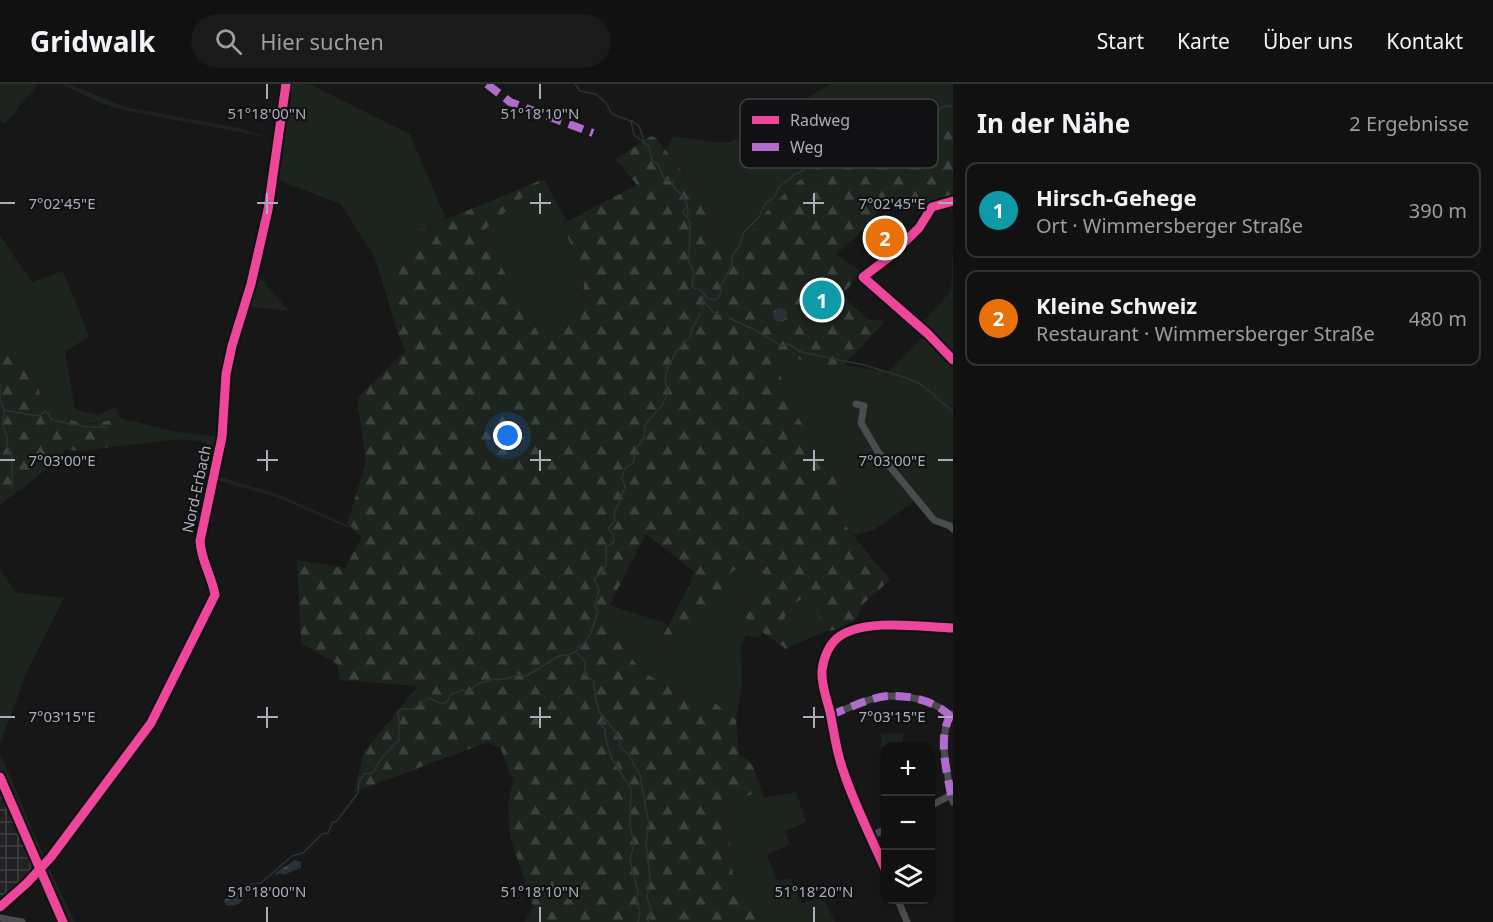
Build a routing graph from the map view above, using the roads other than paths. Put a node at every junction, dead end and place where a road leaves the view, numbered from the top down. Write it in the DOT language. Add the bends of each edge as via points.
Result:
graph roads {
  1 [pos="286,84"];
  2 [pos="863,277"];
  3 [pos="953,360"];
  4 [pos="856,404"];
  5 [pos="953,529"];
  6 [pos="953,628"];
  7 [pos="951,714"];
  8 [pos="830,715"];
  9 [pos="952,797"];
  10 [pos="935,804"];
  11 [pos="881,830"];
  12 [pos="871,836"];
  13 [pos="881,860"];
  14 [pos="900,904"];
  15 [pos="0,907"];
  16 [pos="0,918"];
  17 [pos="22,922"];
  18 [pos="907,922"];
  1 -- 15 [label="street, Nord-Erbach" via="268,210 226,374 222,436 200,541 215,595 151,723 46,863"];
  2 -- 3 [label="street"];
  4 -- 5 [label="street" via="864,406 861,423 878,452 934,520"];
  6 -- 8 [label="street" via="882,626 840,636 828,650 822,672"];
  7 -- 8 [label="street" via="919,699 889,696"];
  7 -- 9 [label="street" via="945,751"];
  8 -- 12 [label="street" via="843,771"];
  9 -- 10 [label="street"];
  11 -- 12 [label="street"];
  12 -- 13 [label="street"];
  14 -- 18 [label="street"];
  16 -- 17 [label="street"];
}
